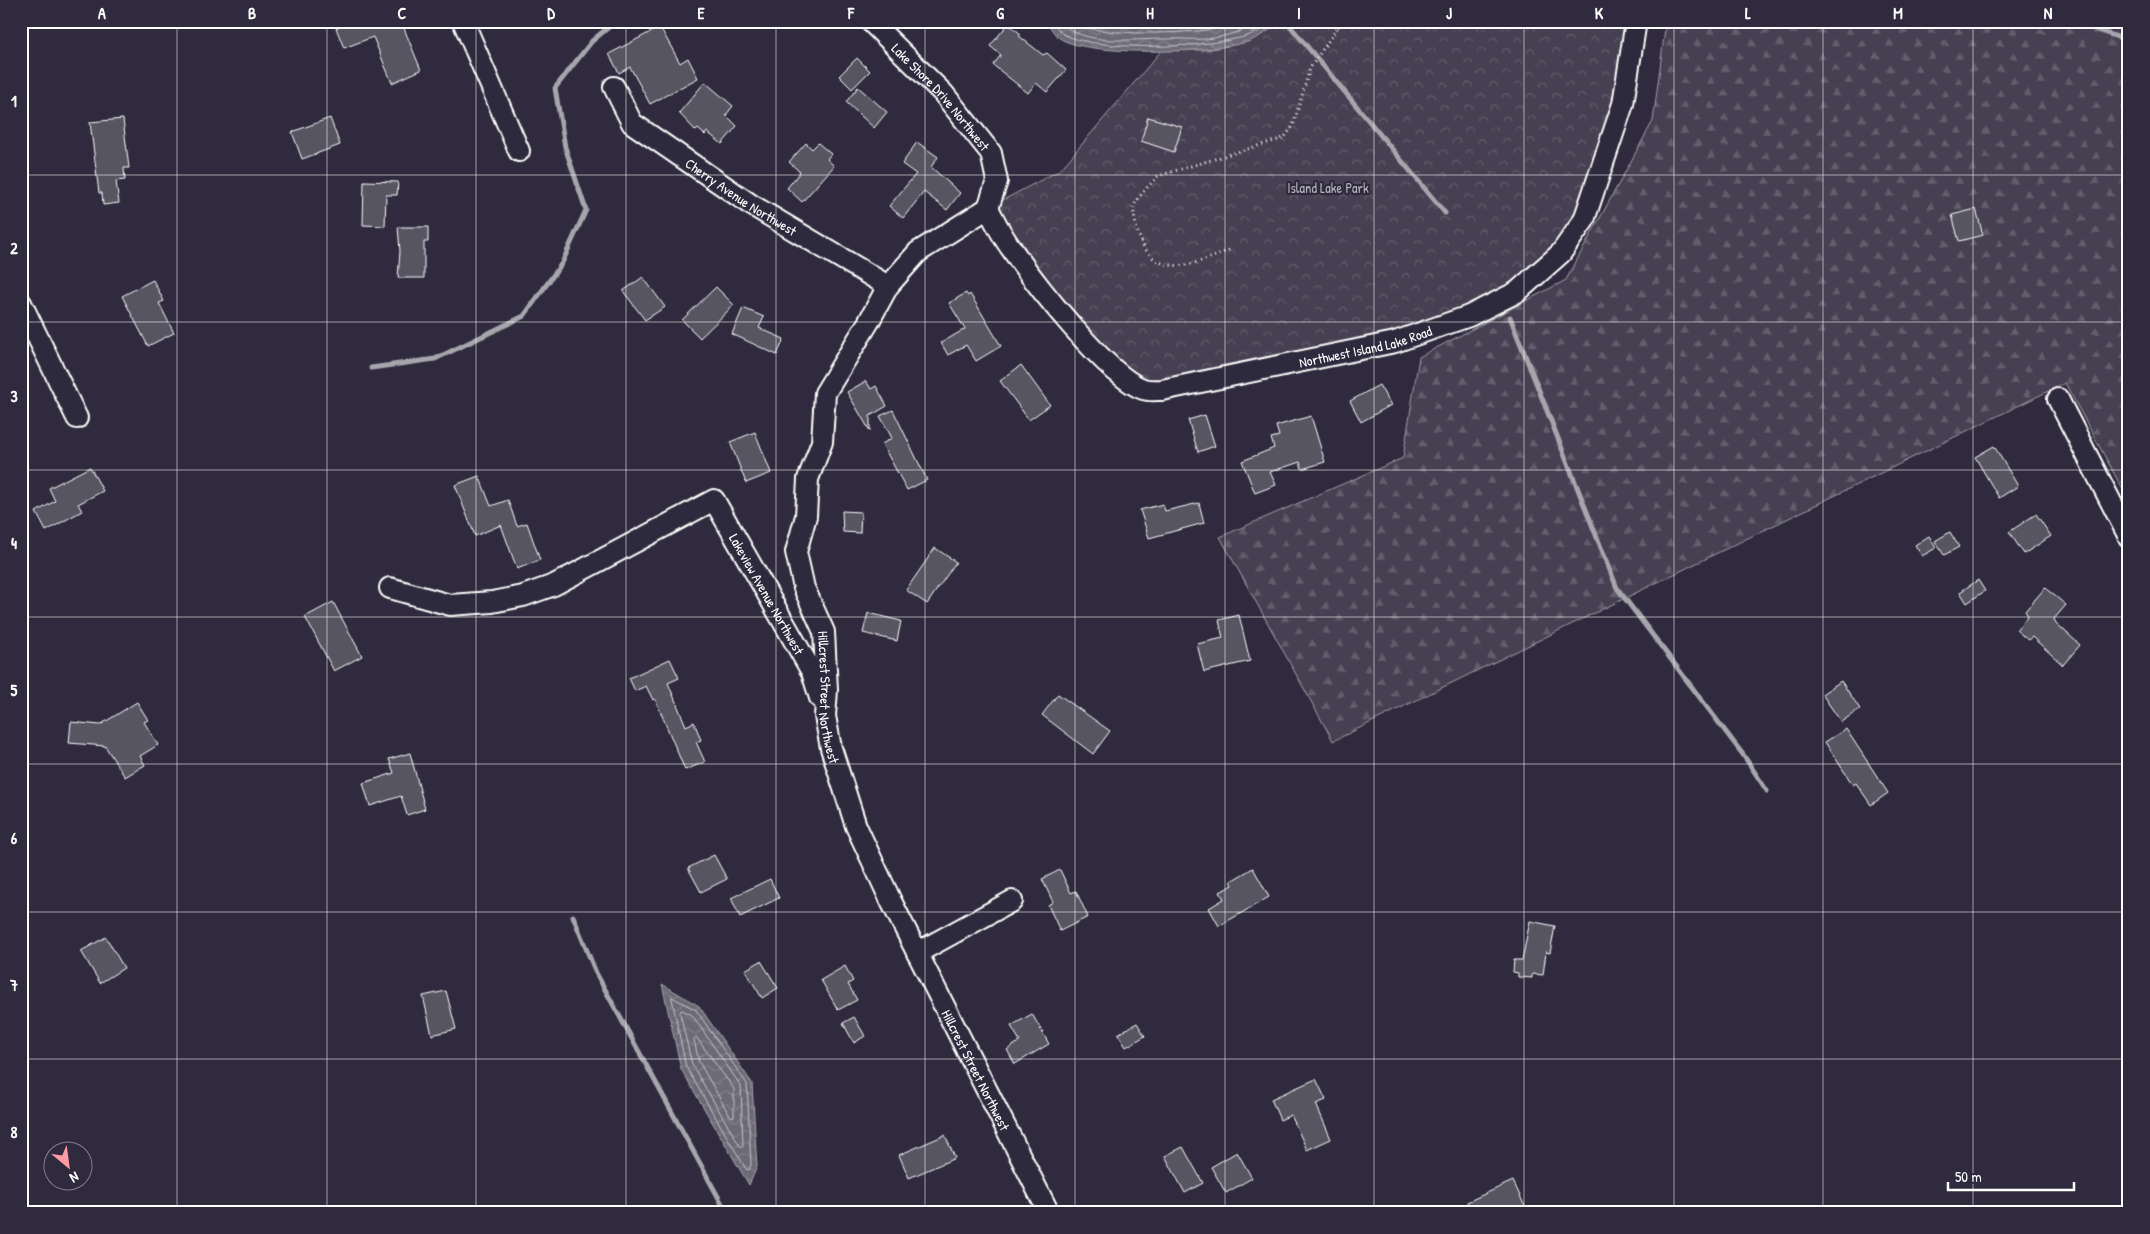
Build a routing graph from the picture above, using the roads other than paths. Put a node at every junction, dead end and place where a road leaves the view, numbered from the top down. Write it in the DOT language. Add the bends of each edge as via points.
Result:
graph roads {
  1 [pos="463,21"];
  2 [pos="870,21"];
  3 [pos="1636,21"];
  4 [pos="614,87"];
  5 [pos="519,151"];
  6 [pos="988,208"];
  7 [pos="888,286"];
  8 [pos="21,303"];
  9 [pos="2058,399"];
  10 [pos="76,418"];
  11 [pos="2129,537"];
  12 [pos="390,588"];
  13 [pos="825,716"];
  14 [pos="1012,901"];
  15 [pos="917,953"];
  16 [pos="1049,1213"];
  1 -- 5 [label="street"];
  2 -- 6 [label="street, Lake Shore Drive Northwest" via="943,93 991,154 997,181"];
  3 -- 6 [label="street, Northwest Island Lake Road" via="1623,104 1584,220 1561,253 1518,292 1469,316 1395,342 1162,390 1144,389 1121,375 1099,355 1043,291 1010,247"];
  4 -- 7 [label="street, Cherry Avenue Northwest" via="632,123 750,204"];
  6 -- 7 [label="street, Hillcrest Street Northwest" via="918,252"];
  7 -- 13 [label="street, Hillcrest Street Northwest" via="825,393 822,442 808,479 806,516 796,552 804,588 824,632"];
  8 -- 10 [label="street"];
  9 -- 11 [label="street"];
  12 -- 13 [label="street, Lakeview Avenue Northwest" via="450,605 522,596 554,585 714,500 812,672"];
  13 -- 15 [label="street, Hillcrest Street Northwest" via="831,748 856,826"];
  14 -- 15 [label="street"];
  15 -- 16 [label="street, Hillcrest Street Northwest"];
}
